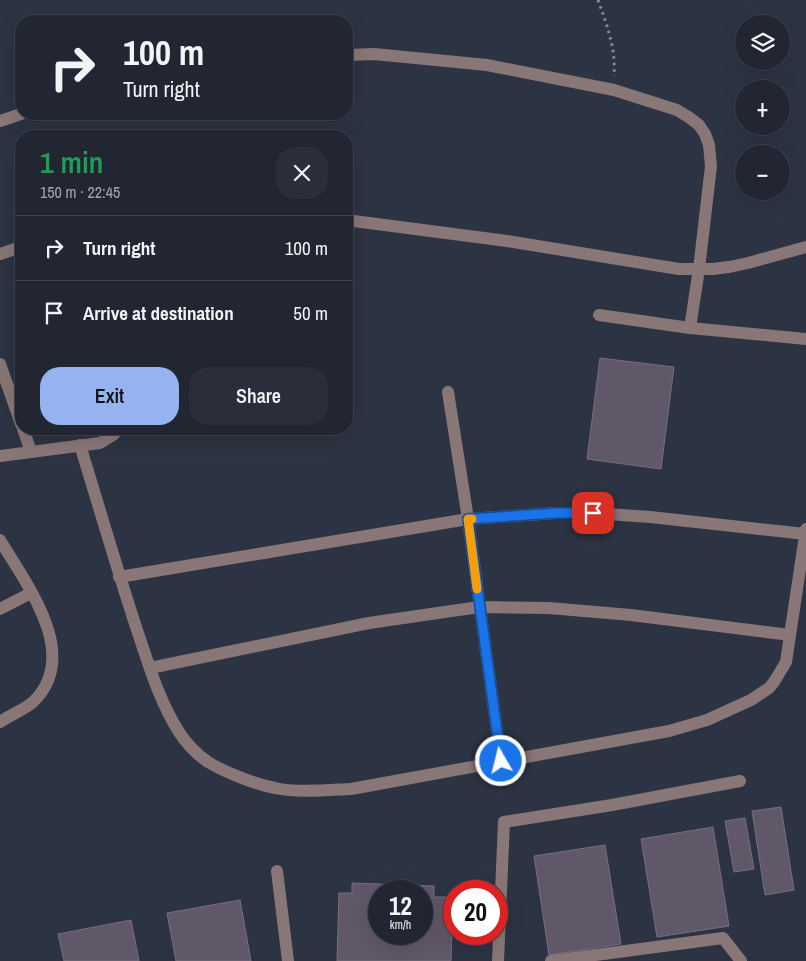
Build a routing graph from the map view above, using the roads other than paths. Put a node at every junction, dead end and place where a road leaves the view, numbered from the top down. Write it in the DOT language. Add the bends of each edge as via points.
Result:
graph roads {
  1 [pos="353,55"];
  2 [pos="15,116"];
  3 [pos="0,121"];
  4 [pos="353,221"];
  5 [pos="806,247"];
  6 [pos="15,249"];
  7 [pos="0,254"];
  8 [pos="699,269"];
  9 [pos="599,315"];
  10 [pos="690,328"];
  11 [pos="806,339"];
  12 [pos="0,364"];
  13 [pos="448,392"];
  14 [pos="15,407"];
  15 [pos="25,435"];
  16 [pos="113,435"];
  17 [pos="80,445"];
  18 [pos="31,451"];
  19 [pos="0,456"];
  20 [pos="468,519"];
  21 [pos="806,532"];
  22 [pos="0,540"];
  23 [pos="119,577"];
  24 [pos="31,593"];
  25 [pos="479,607"];
  26 [pos="0,609"];
  27 [pos="790,635"];
  28 [pos="150,668"];
  29 [pos="0,722"];
  30 [pos="501,761"];
  31 [pos="740,781"];
  32 [pos="278,871"];
  33 [pos="288,961"];
  34 [pos="498,961"];
  35 [pos="551,961"];
  36 [pos="741,961"];
  1 -- 8 [label="lane" via="487,65 614,90 677,110 699,125 709,145 711,166"];
  2 -- 3 [label="lane"];
  4 -- 8 [label="lane" via="507,241 679,269"];
  5 -- 8 [label="lane" via="748,263"];
  6 -- 7 [label="lane"];
  8 -- 10 [label="lane"];
  9 -- 10 [label="lane"];
  10 -- 11 [label="lane"];
  12 -- 14 [label="lane"];
  13 -- 20 [label="lane"];
  15 -- 18 [label="lane"];
  16 -- 17 [label="lane" via="100,443"];
  17 -- 18 [label="lane"];
  17 -- 23 [label="lane"];
  18 -- 19 [label="lane"];
  20 -- 21 [label="lane" via="593,513"];
  20 -- 23 [label="lane"];
  20 -- 25 [label="lane"];
  21 -- 27 [label="lane"];
  22 -- 24 [label="lane"];
  23 -- 28 [label="lane"];
  24 -- 26 [label="lane"];
  24 -- 29 [label="lane" via="51,638 50,675 32,702"];
  25 -- 27 [label="lane" via="550,608 631,615"];
  25 -- 28 [label="lane" via="370,623"];
  25 -- 30 [label="lane"];
  27 -- 30 [label="lane" via="786,662 769,688 716,716 669,731"];
  28 -- 30 [label="lane" via="166,708 191,747 208,762 276,788 351,789"];
  31 -- 34 [label="lane" via="504,822"];
  32 -- 33 [label="lane"];
  35 -- 36 [label="lane" via="723,938"];
}
